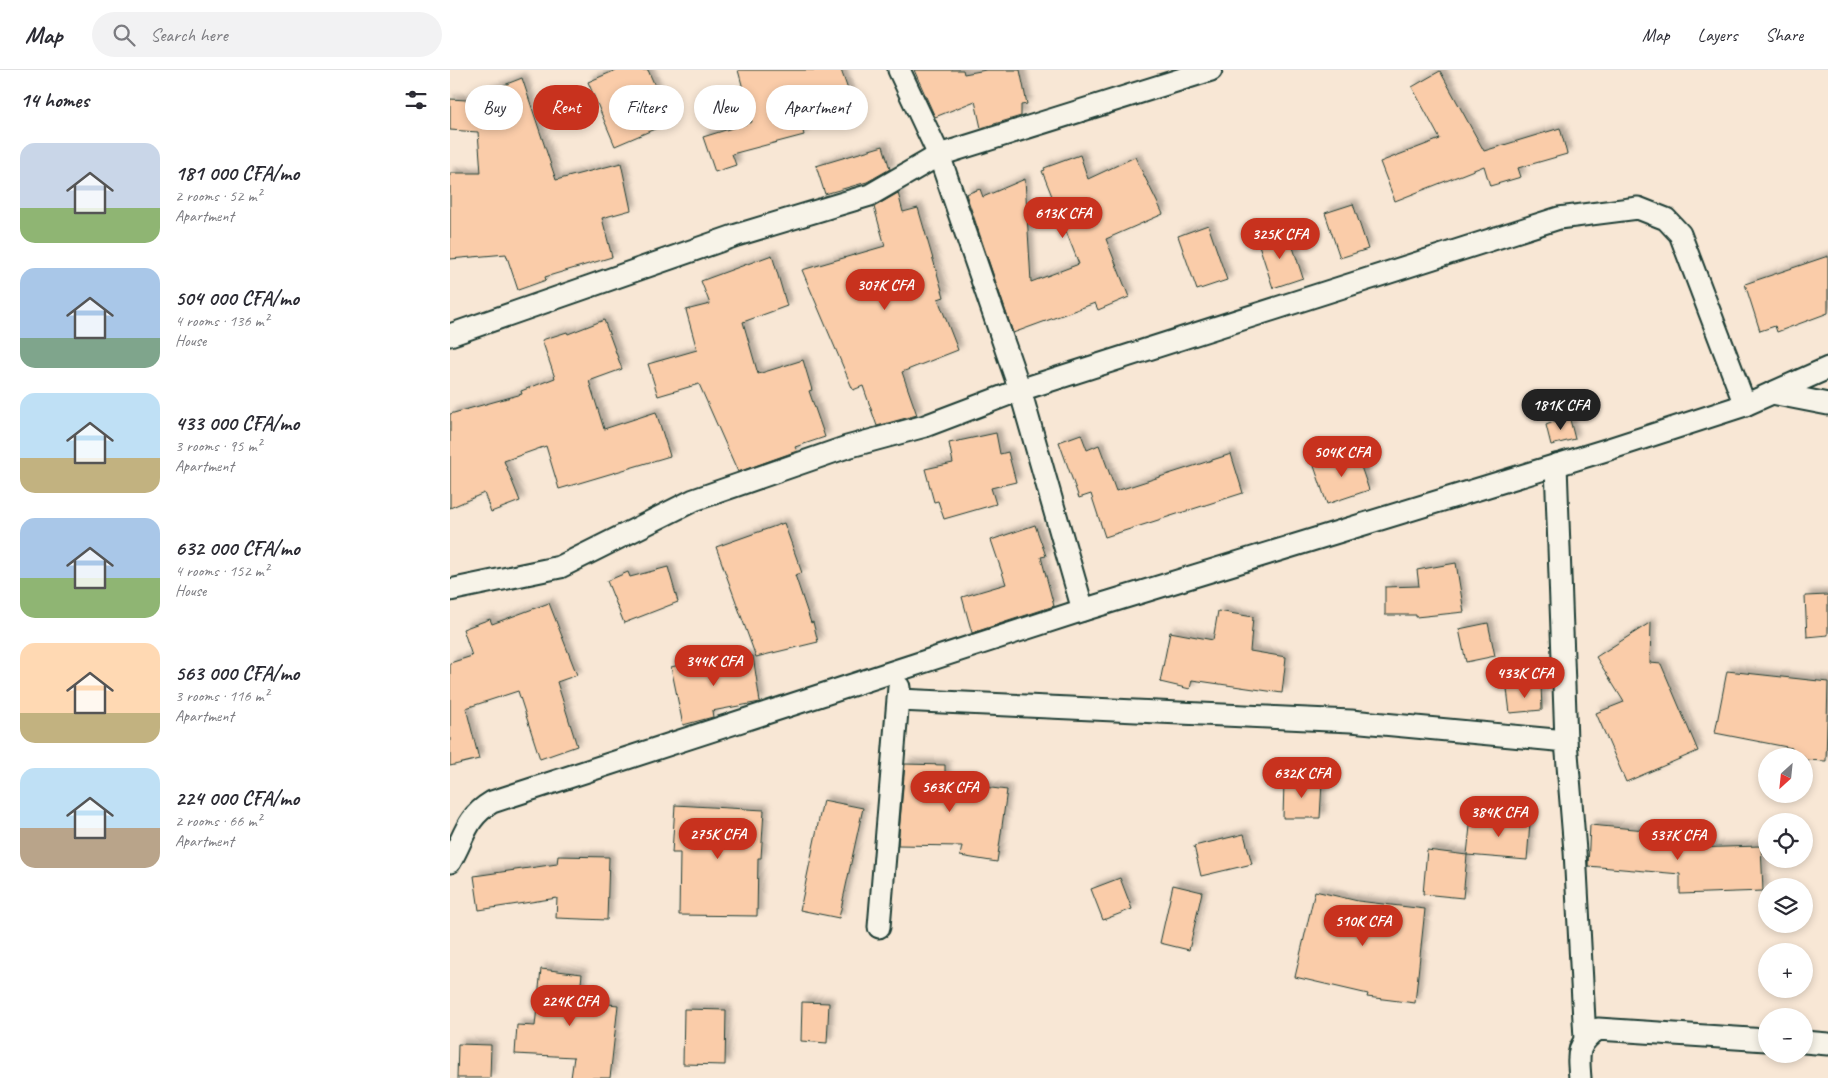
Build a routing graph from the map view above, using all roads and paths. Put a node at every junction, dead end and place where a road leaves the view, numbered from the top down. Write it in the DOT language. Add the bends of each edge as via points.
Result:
graph roads {
  1 [pos="899,70"];
  2 [pos="1211,70"];
  3 [pos="939,155"];
  4 [pos="450,334"];
  5 [pos="1828,368"];
  6 [pos="1020,390"];
  7 [pos="1772,393"];
  8 [pos="1828,404"];
  9 [pos="1745,405"];
  10 [pos="1556,465"];
  11 [pos="450,590"];
  12 [pos="1083,610"];
  13 [pos="899,669"];
  14 [pos="898,700"];
  15 [pos="1566,741"];
  16 [pos="450,862"];
  17 [pos="879,927"];
  18 [pos="1585,1038"];
  19 [pos="1758,1039"];
  20 [pos="1813,1043"];
  21 [pos="1828,1044"];
  22 [pos="1580,1078"];
  1 -- 3 [label="street"];
  2 -- 3 [label="street"];
  3 -- 4 [label="street" via="870,195 737,235"];
  3 -- 6 [label="street"];
  5 -- 7 [label="street"];
  6 -- 9 [label="street" via="1559,218 1638,208 1666,219 1680,234"];
  6 -- 11 [label="street" via="925,426 846,447 694,500 560,567"];
  6 -- 12 [label="street"];
  7 -- 8 [label="street"];
  7 -- 9 [label="street"];
  9 -- 10 [label="street"];
  10 -- 12 [label="street"];
  10 -- 15 [label="street"];
  12 -- 13 [label="street"];
  13 -- 14 [label="street"];
  13 -- 16 [label="street" via="492,802 478,810 471,819"];
  14 -- 15 [label="street" via="1351,721"];
  14 -- 17 [label="street"];
  15 -- 18 [label="street"];
  18 -- 19 [label="street" via="1598,1029"];
  18 -- 22 [label="street" via="1578,1054"];
  20 -- 21 [label="street"];
}
